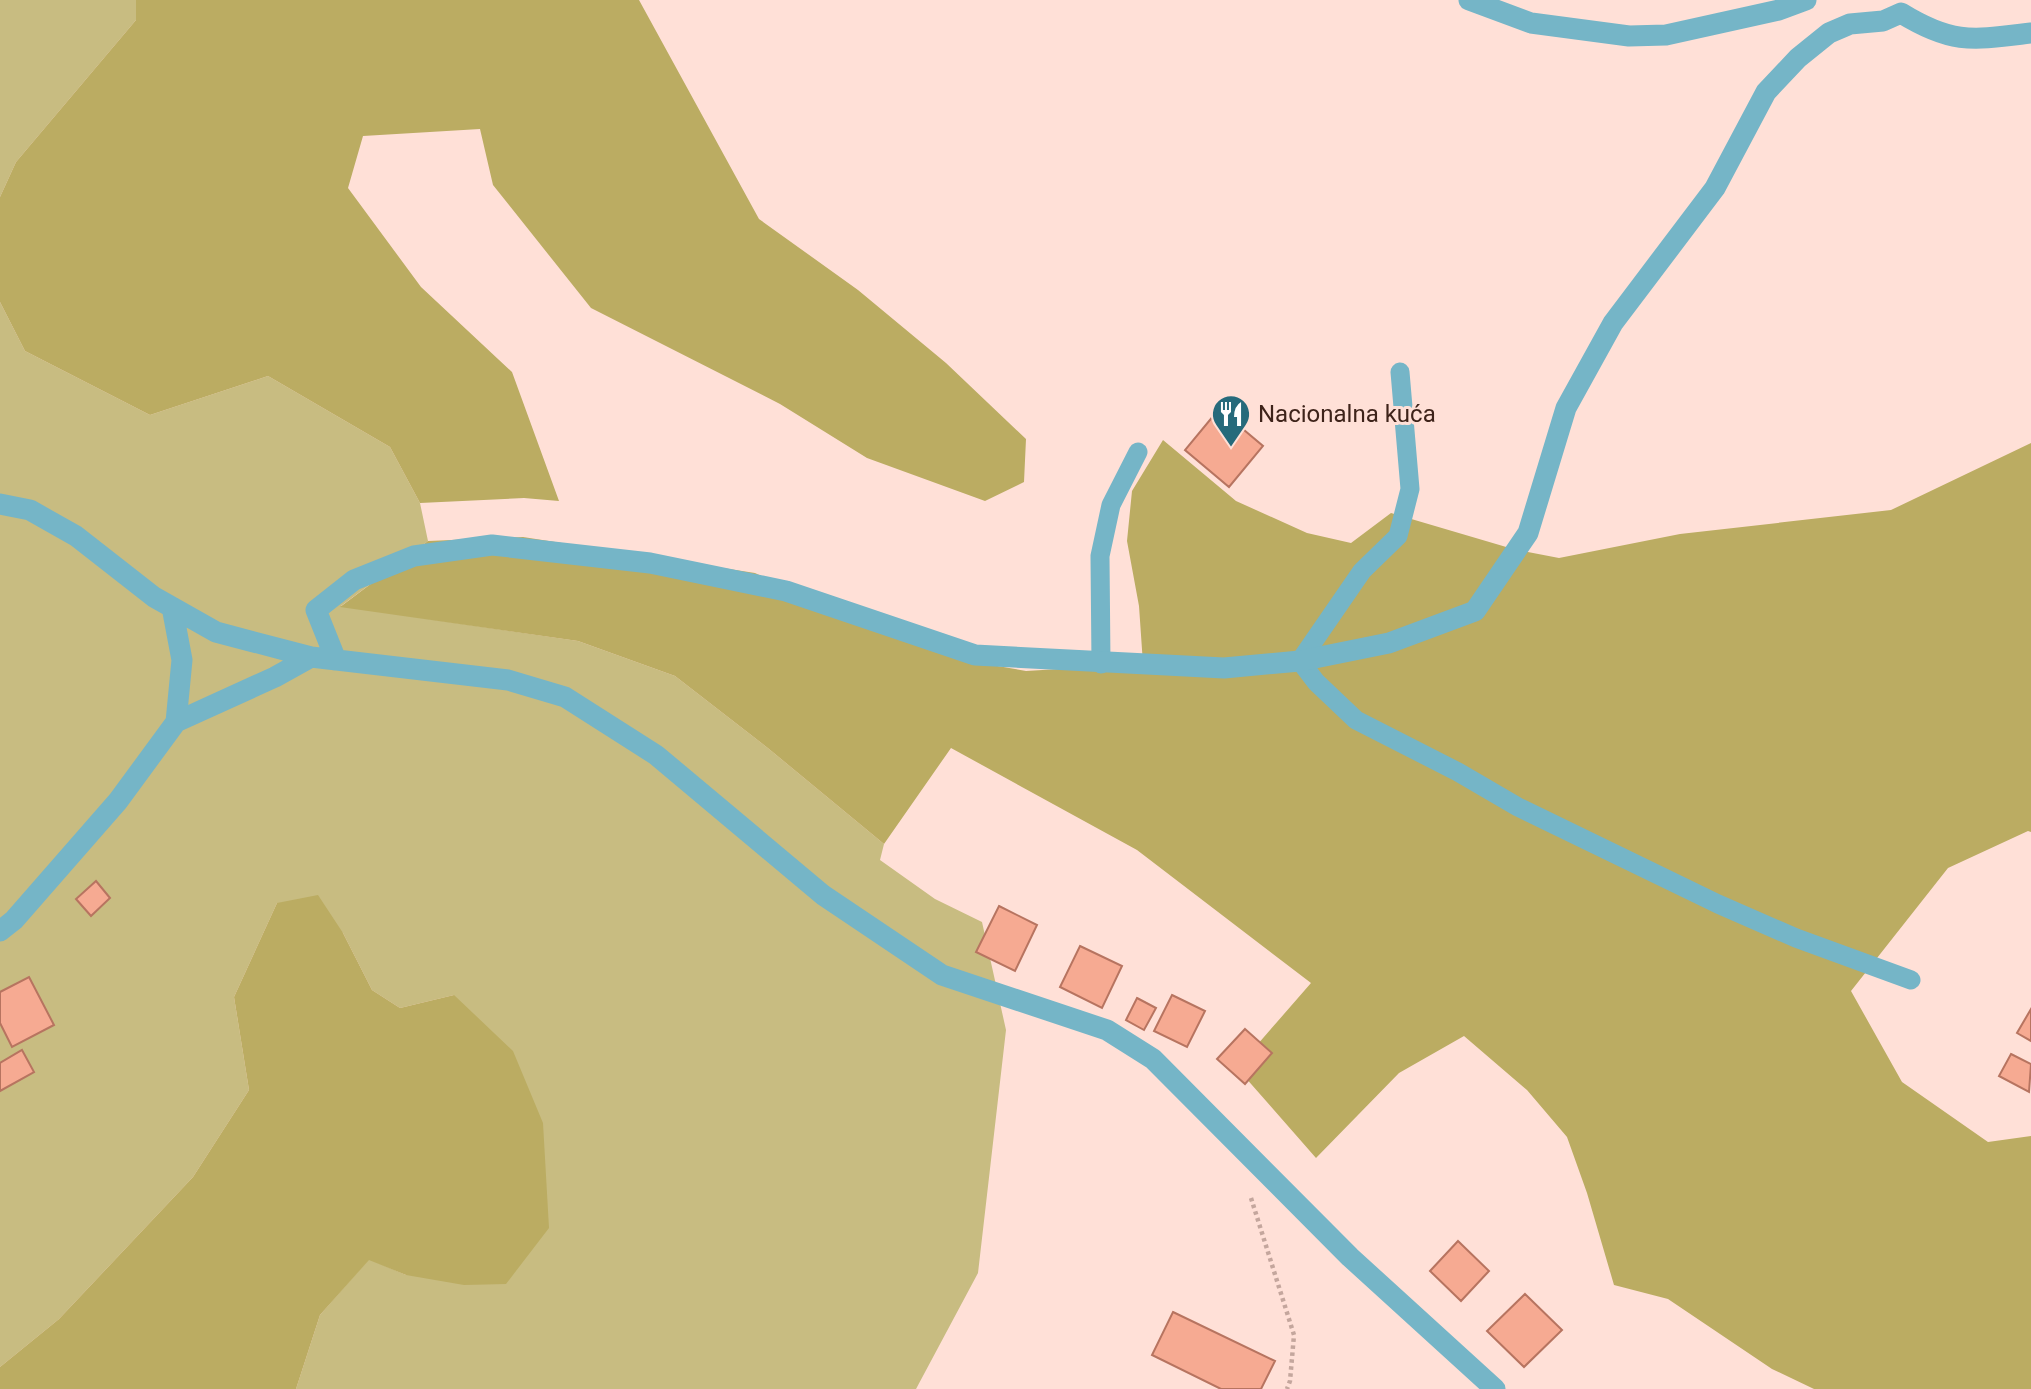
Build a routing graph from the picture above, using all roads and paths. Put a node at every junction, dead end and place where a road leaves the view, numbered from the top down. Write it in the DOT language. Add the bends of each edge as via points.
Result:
graph roads {
  1 [pos="1469,0"];
  2 [pos="1807,0"];
  3 [pos="1893,6"];
  4 [pos="2031,33"];
  5 [pos="1400,372"];
  6 [pos="1138,452"];
  7 [pos="0,504"];
  8 [pos="172,607"];
  9 [pos="311,657"];
  10 [pos="335,660"];
  11 [pos="1300,661"];
  12 [pos="1101,664"];
  13 [pos="176,722"];
  14 [pos="0,931"];
  15 [pos="1911,980"];
  16 [pos="1249,1191"];
  17 [pos="1287,1389"];
  18 [pos="1494,1389"];
  1 -- 2 [label="street" via="1531,23 1666,36"];
  3 -- 4 [label="street" via="1924,27 1956,39"];
  3 -- 11 [label="street" via="1883,21 1850,24 1829,33 1766,92 1715,188 1613,323 1566,408 1528,533 1475,611 1390,643"];
  5 -- 11 [label="lane" via="1410,489 1398,536 1362,571"];
  6 -- 12 [label="lane" via="1111,505 1100,556"];
  7 -- 8 [label="street" via="30,510 76,536"];
  8 -- 9 [label="street" via="216,632"];
  8 -- 13 [label="street" via="182,660"];
  9 -- 10 [label="street"];
  9 -- 13 [label="street"];
  10 -- 12 [label="street" via="316,610 354,580 414,556 492,545 650,563 786,591 975,655"];
  10 -- 18 [label="street" via="509,680 565,697 656,755 823,895 942,975 1107,1030 1153,1059 1350,1257"];
  11 -- 12 [label="street" via="1224,668"];
  11 -- 15 [label="lane" via="1356,720 1518,807 1718,904"];
  13 -- 14 [label="street" via="118,801"];
  16 -- 17 [label="path" via="1294,1335"];
}
